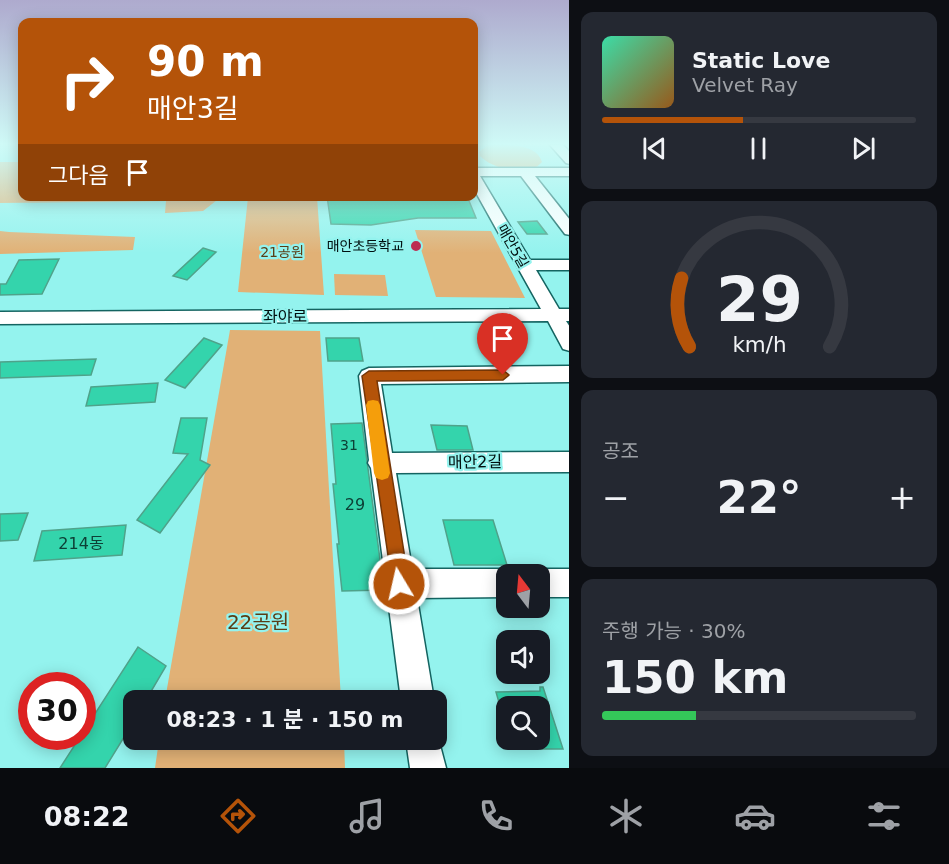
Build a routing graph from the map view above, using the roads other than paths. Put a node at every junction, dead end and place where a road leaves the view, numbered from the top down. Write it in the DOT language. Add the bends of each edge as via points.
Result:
graph roads {
  1 [pos="532,181"];
  2 [pos="478,184"];
  3 [pos="569,230"];
  4 [pos="524,265"];
  5 [pos="569,265"];
  6 [pos="561,315"];
  7 [pos="0,318"];
  8 [pos="569,341"];
  9 [pos="569,374"];
  10 [pos="569,462"];
  11 [pos="380,463"];
  12 [pos="496,583"];
  13 [pos="550,583"];
  14 [pos="569,583"];
  15 [pos="399,584"];
  16 [pos="415,690"];
  17 [pos="425,750"];
  18 [pos="428,768"];
  1 -- 3 [label="street"];
  2 -- 4 [label="street, 매안5길"];
  4 -- 5 [label="street"];
  4 -- 6 [label="street, 매안5길"];
  6 -- 7 [label="street, 좌야로"];
  6 -- 8 [label="street"];
  9 -- 11 [label="street" via="369,376"];
  10 -- 11 [label="street, 매안2길"];
  11 -- 15 [label="street"];
  12 -- 15 [label="street"];
  13 -- 14 [label="street"];
  15 -- 16 [label="street"];
  17 -- 18 [label="street"];
}
